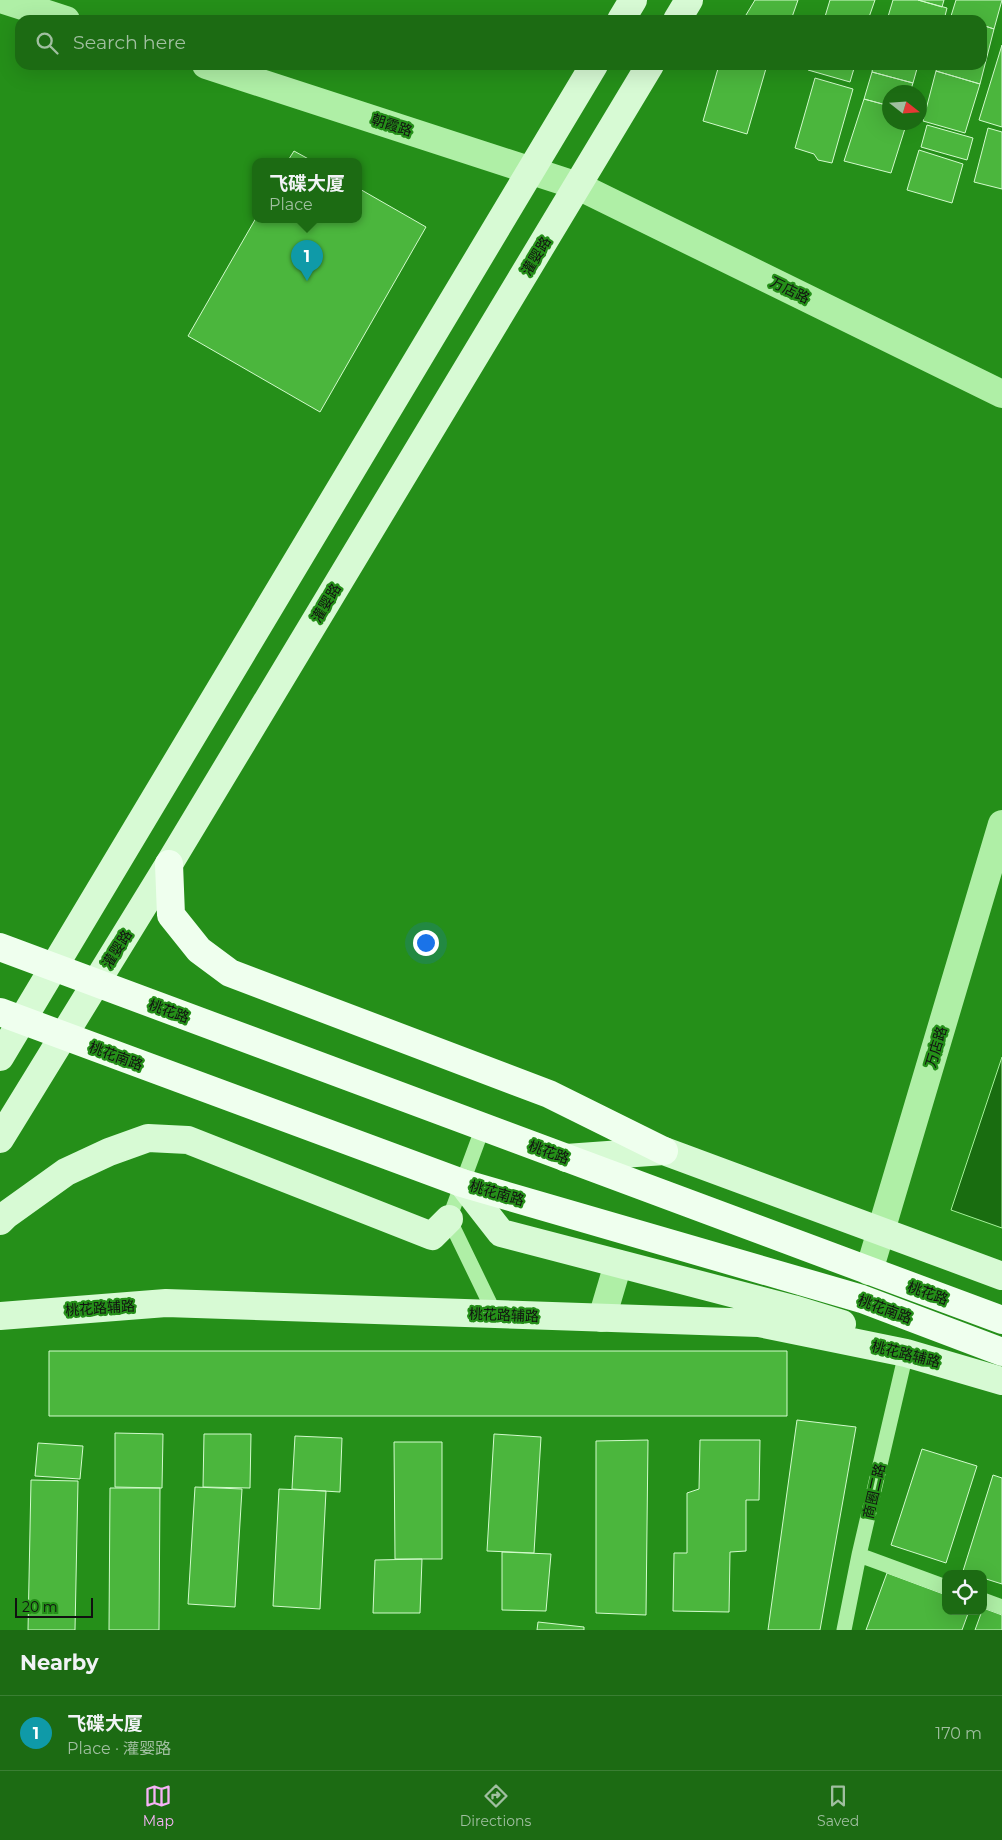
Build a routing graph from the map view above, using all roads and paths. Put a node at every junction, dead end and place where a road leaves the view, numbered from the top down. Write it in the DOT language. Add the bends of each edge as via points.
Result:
graph roads {
  1 [pos="4,0"];
  2 [pos="634,0"];
  3 [pos="689,0"];
  4 [pos="50,15"];
  5 [pos="625,15"];
  6 [pos="680,15"];
  7 [pos="222,70"];
  8 [pos="591,70"];
  9 [pos="647,70"];
  10 [pos="532,170"];
  11 [pos="578,186"];
  12 [pos="1002,394"];
  13 [pos="1002,824"];
  14 [pos="169,864"];
  15 [pos="0,947"];
  16 [pos="53,967"];
  17 [pos="96,983"];
  18 [pos="11,1016"];
  19 [pos="63,1036"];
  20 [pos="0,1057"];
  21 [pos="483,1127"];
  22 [pos="0,1139"];
  23 [pos="664,1151"];
  24 [pos="566,1158"];
  25 [pos="462,1183"];
  26 [pos="449,1219"];
  27 [pos="0,1221"];
  28 [pos="881,1231"];
  29 [pos="618,1264"];
  30 [pos="869,1271"];
  31 [pos="1002,1276"];
  32 [pos="495,1314"];
  33 [pos="0,1316"];
  34 [pos="602,1318"];
  35 [pos="1002,1320"];
  36 [pos="906,1352"];
  37 [pos="1002,1352"];
  38 [pos="1002,1374"];
  39 [pos="1002,1381"];
  40 [pos="859,1555"];
  41 [pos="942,1586"];
  42 [pos="987,1601"];
  43 [pos="1002,1607"];
  44 [pos="844,1630"];
  1 -- 4 [label="street"];
  2 -- 5 [label="main road"];
  3 -- 6 [label="main road"];
  7 -- 10 [label="street, 朝霞路"];
  8 -- 10 [label="main road"];
  9 -- 11 [label="main road, 灌婴路"];
  10 -- 11 [label="street, 朝霞路"];
  10 -- 16 [label="main road"];
  11 -- 12 [label="street, 万店路"];
  11 -- 14 [label="main road, 灌婴路"];
  13 -- 28 [label="street, 万店路"];
  14 -- 17 [label="main road, 灌婴路"];
  14 -- 23 [label="main road" via="171,915 199,950 230,972 549,1094"];
  15 -- 16 [label="main road"];
  16 -- 17 [label="main road"];
  16 -- 18 [label="main road"];
  17 -- 19 [label="main road, 灌婴路"];
  17 -- 21 [label="main road, 桃花路"];
  18 -- 19 [label="main road, 桃花南路"];
  18 -- 20 [label="main road"];
  19 -- 22 [label="main road, 灌婴路"];
  19 -- 25 [label="main road, 桃花南路"];
  21 -- 24 [label="main road, 桃花路"];
  21 -- 25 [label="lane"];
  23 -- 24 [label="main road"];
  23 -- 28 [label="main road"];
  24 -- 30 [label="main road, 桃花路"];
  25 -- 26 [label="lane"];
  25 -- 29 [label="main road" via="501,1234"];
  25 -- 37 [label="main road, 桃花南路" via="862,1300"];
  26 -- 27 [label="main road" via="432,1236 188,1140 148,1138 66,1172"];
  26 -- 32 [label="lane"];
  28 -- 30 [label="street, 万店路"];
  28 -- 31 [label="main road"];
  29 -- 34 [label="street"];
  29 -- 38 [label="main road" via="794,1309"];
  30 -- 35 [label="main road, 桃花路"];
  32 -- 33 [label="main road, 桃花路辅路" via="166,1303"];
  32 -- 34 [label="main road, 桃花路辅路"];
  34 -- 36 [label="main road, 桃花路辅路" via="759,1323"];
  36 -- 39 [label="main road, 桃花路辅路"];
  36 -- 40 [label="lane, 商圈二路"];
  40 -- 41 [label="lane"];
  40 -- 44 [label="lane, 商圈二路"];
  42 -- 43 [label="lane"];
}
